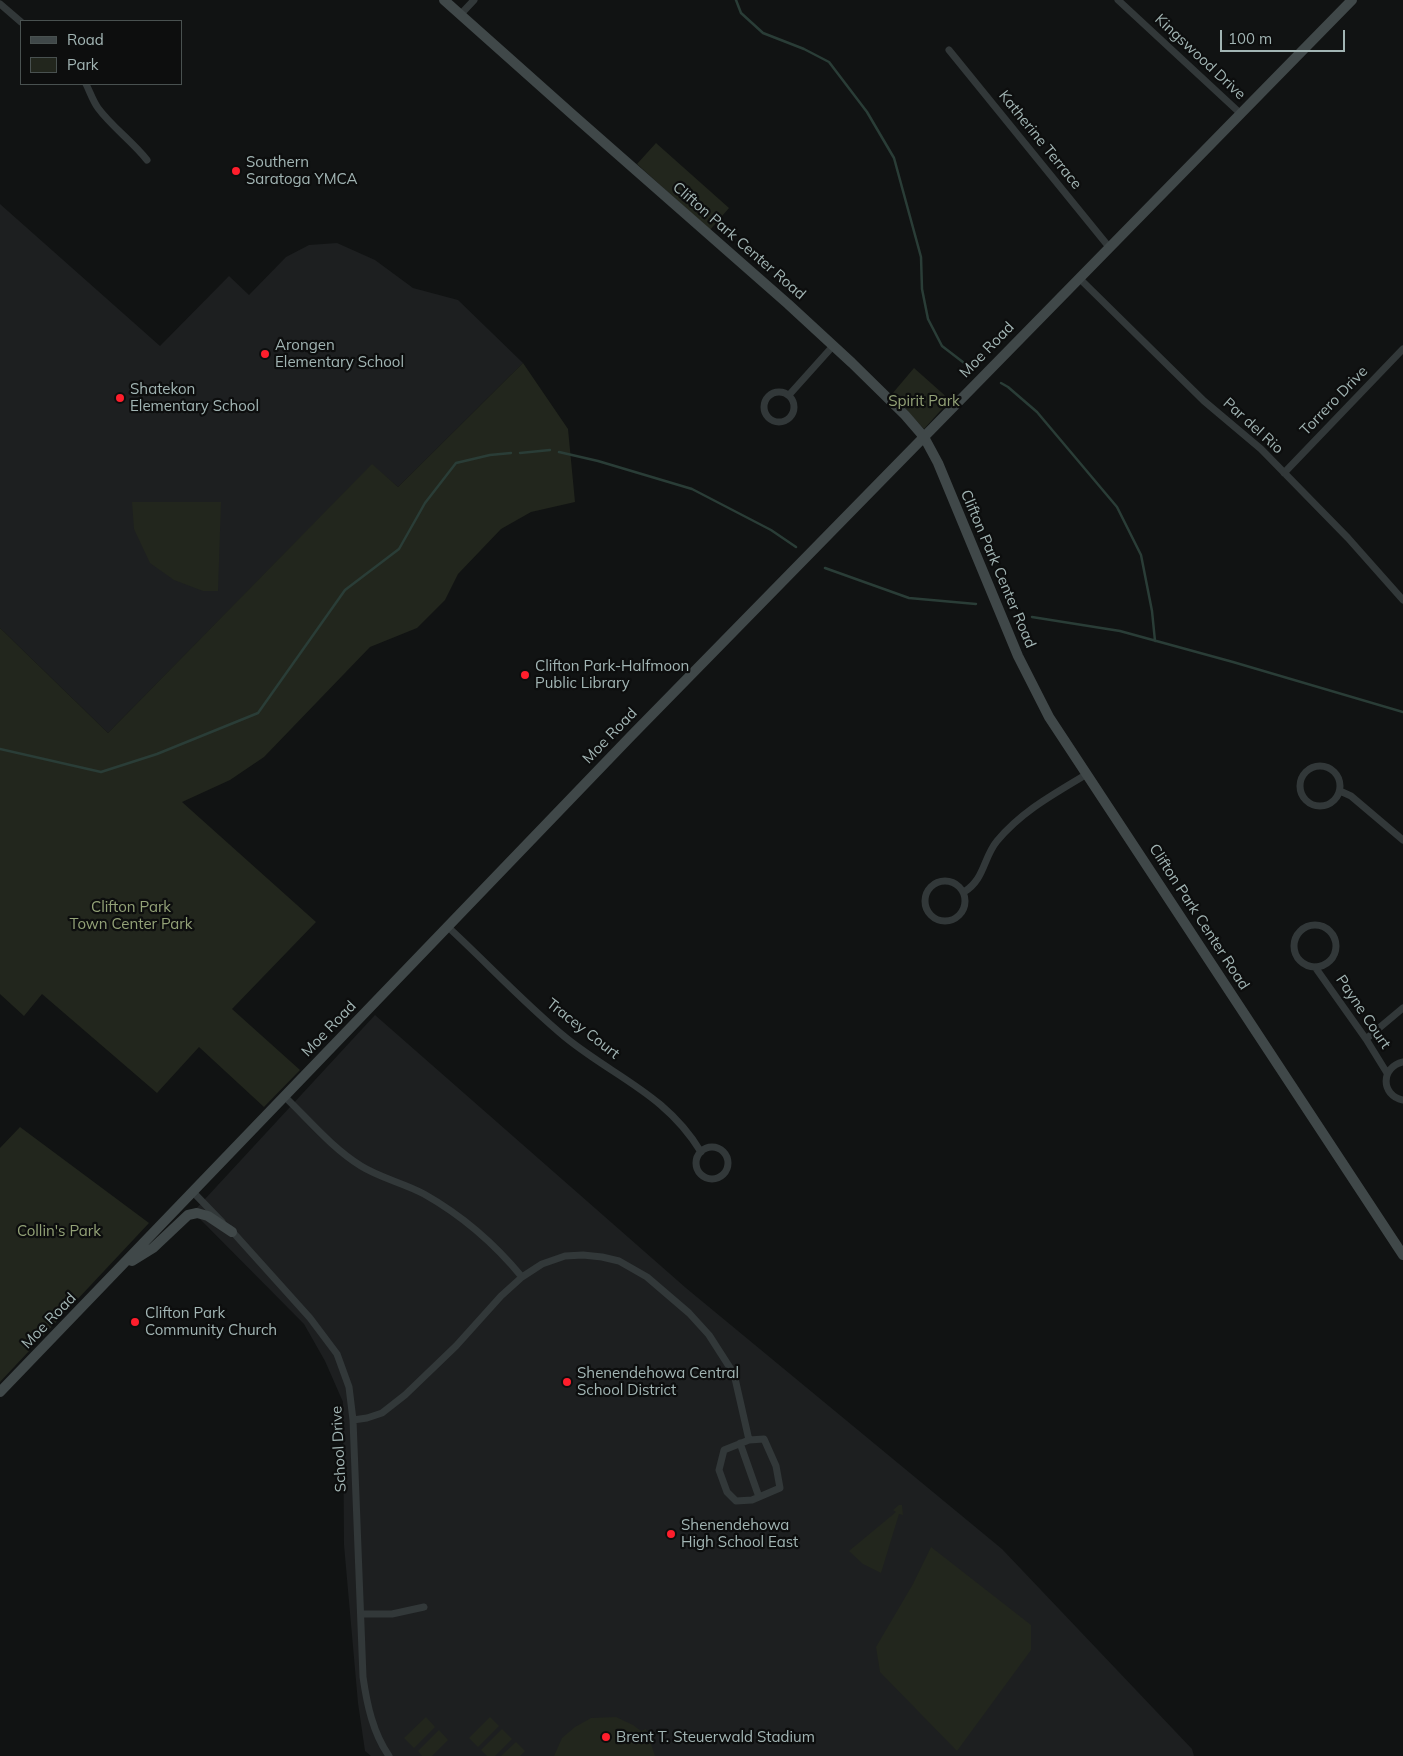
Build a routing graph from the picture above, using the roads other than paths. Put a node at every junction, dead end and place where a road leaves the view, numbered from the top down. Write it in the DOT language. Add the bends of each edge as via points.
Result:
graph roads {
  1 [pos="444,0"];
  2 [pos="474,0"];
  3 [pos="1118,0"];
  4 [pos="1352,0"];
  5 [pos="0,4"];
  6 [pos="460,14"];
  7 [pos="20,21"];
  8 [pos="949,50"];
  9 [pos="86,85"];
  10 [pos="1241,114"];
  11 [pos="147,160"];
  12 [pos="1109,247"];
  13 [pos="1079,278"];
  14 [pos="833,346"];
  15 [pos="1403,349"];
  16 [pos="789,395"];
  17 [pos="924,437"];
  18 [pos="1284,472"];
  19 [pos="1403,600"];
  20 [pos="1087,774"];
  21 [pos="1340,791"];
  22 [pos="1403,840"];
  23 [pos="964,892"];
  24 [pos="448,926"];
  25 [pos="1315,967"];
  26 [pos="1403,1008"];
  27 [pos="1366,1039"];
  28 [pos="1403,1062"];
  29 [pos="1387,1073"];
  30 [pos="285,1097"];
  31 [pos="1403,1100"];
  32 [pos="701,1152"];
  33 [pos="193,1192"];
  34 [pos="232,1232"];
  35 [pos="1403,1255"];
  36 [pos="122,1266"];
  37 [pos="522,1277"];
  38 [pos="0,1392"];
  39 [pos="353,1420"];
  40 [pos="748,1440"];
  41 [pos="740,1443"];
  42 [pos="758,1497"];
  43 [pos="424,1607"];
  44 [pos="361,1614"];
  45 [pos="389,1756"];
  1 -- 6 [label="street, Clifton Park Center Road"];
  2 -- 6 [label="street"];
  3 -- 10 [label="street, Kingswood Drive"];
  4 -- 10 [label="street, Moe Road"];
  5 -- 7 [label="street"];
  6 -- 14 [label="street, Clifton Park Center Road"];
  8 -- 12 [label="street, Katherine Terrace"];
  9 -- 11 [label="street" via="97,107"];
  10 -- 12 [label="street, Moe Road"];
  12 -- 13 [label="street, Moe Road"];
  13 -- 17 [label="street, Moe Road"];
  13 -- 18 [label="street, Par del Rio" via="1204,401"];
  14 -- 16 [label="street"];
  14 -- 17 [label="street, Clifton Park Center Road"];
  15 -- 18 [label="street, Torrero Drive"];
  16 -- 16 [label="street" via="775,392 768,396 764,405 768,418 777,422 790,417 794,408"];
  17 -- 20 [label="street, Clifton Park Center Road" via="938,463 1018,656 1049,717"];
  17 -- 24 [label="street, Moe Road"];
  18 -- 19 [label="street, Par del Rio"];
  20 -- 23 [label="street" via="1022,815 995,844 978,881"];
  20 -- 35 [label="street, Clifton Park Center Road"];
  21 -- 21 [label="street" via="1331,803 1317,806 1304,798 1301,780 1310,769 1324,766 1336,774"];
  21 -- 22 [label="street"];
  23 -- 23 [label="street" via="963,910 953,920 938,920 930,915 926,896 934,884 948,881 957,884"];
  24 -- 30 [label="street, Moe Road"];
  24 -- 32 [label="street, Tracey Court" via="566,1038 656,1100 678,1120"];
  25 -- 25 [label="street, Payne Court" via="1325,965 1332,958 1336,944 1328,930 1309,926 1301,931 1294,944 1298,959"];
  25 -- 27 [label="street, Payne Court"];
  26 -- 27 [label="street"];
  27 -- 29 [label="street, Payne Court"];
  28 -- 29 [label="street, Payne Court" via="1393,1065"];
  29 -- 31 [label="street, Payne Court" via="1389,1092"];
  30 -- 33 [label="street, Moe Road"];
  30 -- 37 [label="street" via="336,1147 362,1166 424,1194 479,1231"];
  32 -- 32 [label="street" via="710,1147 723,1151 728,1160 725,1174 716,1179 702,1175 696,1161"];
  33 -- 34 [label="street, School Drive"];
  33 -- 36 [label="street, Moe Road"];
  34 -- 36 [label="street" via="208,1216 188,1215 153,1248"];
  34 -- 39 [label="street, School Drive" via="310,1318 337,1354 349,1387"];
  36 -- 38 [label="street, Moe Road"];
  37 -- 39 [label="street" via="405,1396 382,1413"];
  37 -- 40 [label="street" via="542,1264 565,1256 583,1255 619,1262 647,1277 689,1313 734,1374"];
  39 -- 44 [label="street, School Drive"];
  40 -- 41 [label="street"];
  40 -- 42 [label="street" via="764,1439 776,1466 780,1488"];
  41 -- 42 [label="street"];
  41 -- 42 [label="street" via="724,1450 719,1470 727,1492 736,1501"];
  43 -- 44 [label="street" via="392,1614"];
  44 -- 45 [label="street, School Drive" via="367,1703 376,1732"];
}
